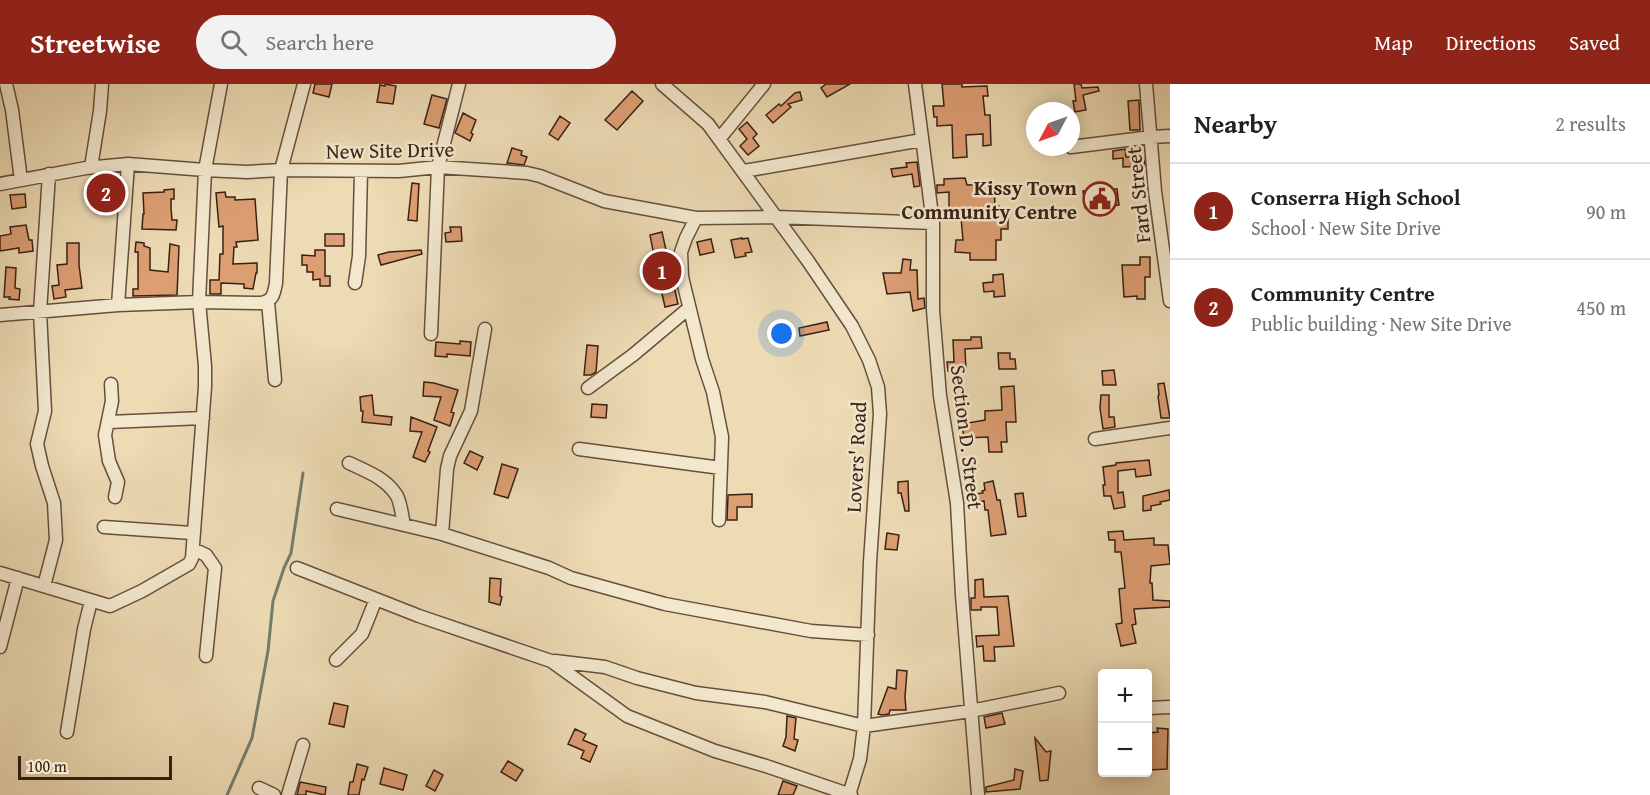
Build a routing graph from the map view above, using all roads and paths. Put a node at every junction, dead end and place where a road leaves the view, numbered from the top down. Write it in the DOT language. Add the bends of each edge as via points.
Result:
graph roads {
  1 [pos="6,84"];
  2 [pos="102,84"];
  3 [pos="221,84"];
  4 [pos="303,84"];
  5 [pos="459,84"];
  6 [pos="662,84"];
  7 [pos="764,84"];
  8 [pos="915,84"];
  9 [pos="1146,84"];
  10 [pos="1151,136"];
  11 [pos="1170,136"];
  12 [pos="720,138"];
  13 [pos="922,140"];
  14 [pos="1080,146"];
  15 [pos="128,164"];
  16 [pos="91,167"];
  17 [pos="438,167"];
  18 [pos="205,170"];
  19 [pos="281,170"];
  20 [pos="361,171"];
  21 [pos="744,171"];
  22 [pos="50,174"];
  23 [pos="21,180"];
  24 [pos="0,184"];
  25 [pos="696,218"];
  26 [pos="777,218"];
  27 [pos="933,223"];
  28 [pos="355,283"];
  29 [pos="1170,301"];
  30 [pos="198,302"];
  31 [pos="268,302"];
  32 [pos="118,305"];
  33 [pos="689,308"];
  34 [pos="39,312"];
  35 [pos="0,315"];
  36 [pos="485,329"];
  37 [pos="431,334"];
  38 [pos="275,380"];
  39 [pos="111,384"];
  40 [pos="588,388"];
  41 [pos="203,418"];
  42 [pos="109,422"];
  43 [pos="1170,428"];
  44 [pos="1095,439"];
  45 [pos="579,449"];
  46 [pos="349,463"];
  47 [pos="721,468"];
  48 [pos="115,497"];
  49 [pos="338,509"];
  50 [pos="720,520"];
  51 [pos="404,525"];
  52 [pos="104,527"];
  53 [pos="192,533"];
  54 [pos="442,534"];
  55 [pos="193,549"];
  56 [pos="297,568"];
  57 [pos="0,573"];
  58 [pos="18,578"];
  59 [pos="44,586"];
  60 [pos="376,599"];
  61 [pos="91,601"];
  62 [pos="868,634"];
  63 [pos="0,647"];
  64 [pos="206,656"];
  65 [pos="336,660"];
  66 [pos="551,661"];
  67 [pos="1059,693"];
  68 [pos="1170,707"];
  69 [pos="1152,708"];
  70 [pos="971,711"];
  71 [pos="864,726"];
  72 [pos="67,732"];
  73 [pos="303,745"];
  74 [pos="259,788"];
  75 [pos="274,795"];
  76 [pos="288,795"];
  77 [pos="850,795"];
  78 [pos="978,795"];
  1 -- 23 [label="street"];
  2 -- 16 [label="street"];
  3 -- 18 [label="street"];
  4 -- 19 [label="street"];
  5 -- 17 [label="street"];
  6 -- 12 [label="street, Lovers' Road" via="696,111"];
  7 -- 12 [label="street"];
  8 -- 13 [label="street, Section D. Street"];
  9 -- 10 [label="street, Fard Street"];
  10 -- 11 [label="street"];
  10 -- 14 [label="street"];
  10 -- 29 [label="street, Fard Street"];
  12 -- 21 [label="street, Lovers' Road"];
  13 -- 21 [label="street"];
  13 -- 27 [label="street, Section D. Street"];
  15 -- 16 [label="street, New Site Drive"];
  15 -- 18 [label="street, New Site Drive"];
  15 -- 32 [label="street"];
  16 -- 22 [label="street, New Site Drive"];
  17 -- 20 [label="street, New Site Drive"];
  17 -- 25 [label="street, New Site Drive" via="527,173 604,201"];
  17 -- 37 [label="street"];
  18 -- 19 [label="street, New Site Drive"];
  18 -- 30 [label="street"];
  19 -- 20 [label="street, New Site Drive"];
  19 -- 31 [label="street" via="276,284"];
  20 -- 28 [label="street"];
  21 -- 26 [label="street, Lovers' Road"];
  22 -- 23 [label="street, New Site Drive"];
  22 -- 34 [label="street"];
  23 -- 24 [label="street, New Site Drive"];
  25 -- 26 [label="street, New Site Drive"];
  25 -- 33 [label="street" via="681,252"];
  26 -- 27 [label="street, New Site Drive"];
  26 -- 62 [label="street, Lovers' Road" via="852,326 878,387 880,414"];
  27 -- 70 [label="street, Section D. Street" via="932,281 940,396 957,503"];
  30 -- 31 [label="street"];
  30 -- 32 [label="street"];
  30 -- 41 [label="street" via="205,366"];
  31 -- 38 [label="street"];
  32 -- 34 [label="street"];
  33 -- 40 [label="street"];
  33 -- 47 [label="street" via="718,411"];
  34 -- 35 [label="street"];
  34 -- 59 [label="street" via="45,411 37,444 57,517 56,540"];
  36 -- 54 [label="street" via="471,411 447,469"];
  39 -- 42 [label="street"];
  41 -- 42 [label="street"];
  41 -- 53 [label="street"];
  42 -- 48 [label="street" via="105,435 109,461 118,482"];
  43 -- 44 [label="street"];
  45 -- 47 [label="street"];
  46 -- 51 [label="street" via="378,476 390,488 397,497"];
  47 -- 50 [label="street"];
  49 -- 51 [label="street"];
  51 -- 54 [label="street"];
  52 -- 53 [label="street"];
  53 -- 55 [label="street"];
  54 -- 62 [label="street" via="571,578 664,604 811,631"];
  55 -- 61 [label="street" via="189,564 142,591 110,606"];
  55 -- 64 [label="street" via="206,555 215,568"];
  56 -- 60 [label="street"];
  57 -- 58 [label="street"];
  58 -- 59 [label="street"];
  58 -- 63 [label="street"];
  59 -- 61 [label="street"];
  60 -- 65 [label="street" via="362,634"];
  60 -- 66 [label="street"];
  61 -- 72 [label="street"];
  62 -- 71 [label="street, Lovers' Road"];
  66 -- 71 [label="street" via="604,667 696,693 765,702"];
  66 -- 77 [label="street" via="627,716 715,751"];
  67 -- 70 [label="street"];
  68 -- 69 [label="street"];
  70 -- 71 [label="street"];
  70 -- 78 [label="street, Section D. Street"];
  71 -- 77 [label="street, Lovers' Road"];
  73 -- 76 [label="street"];
  74 -- 75 [label="street"];
}
